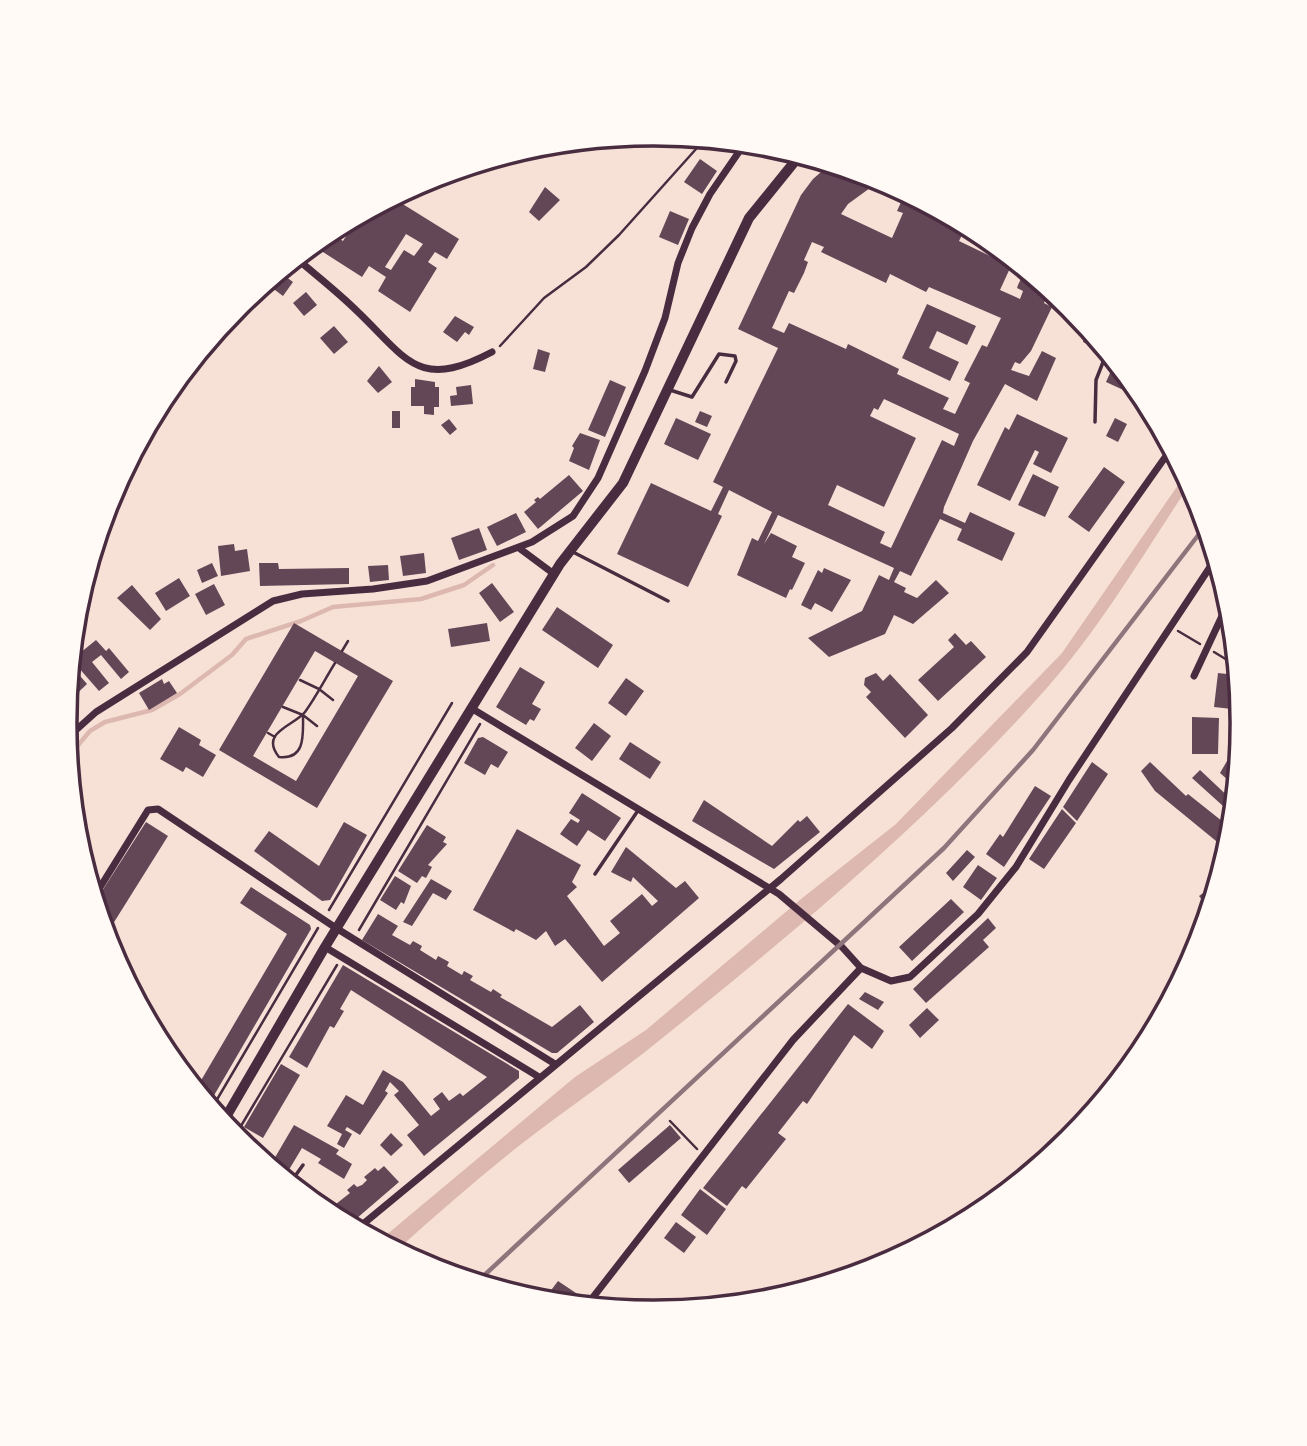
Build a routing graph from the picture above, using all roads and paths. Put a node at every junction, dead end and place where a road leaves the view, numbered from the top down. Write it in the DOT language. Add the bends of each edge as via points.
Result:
graph roads {
  1 [pos="697,148"];
  2 [pos="738,153"];
  3 [pos="792,164"];
  4 [pos="304,265"];
  5 [pos="492,352"];
  6 [pos="1103,362"];
  7 [pos="726,382"];
  8 [pos="668,389"];
  9 [pos="1096,422"];
  10 [pos="1165,457"];
  11 [pos="519,548"];
  12 [pos="569,550"];
  13 [pos="1209,569"];
  14 [pos="554,574"];
  15 [pos="668,601"];
  16 [pos="1220,619"];
  17 [pos="348,641"];
  18 [pos="342,651"];
  19 [pos="335,663"];
  20 [pos="1194,676"];
  21 [pos="300,680"];
  22 [pos="319,689"];
  23 [pos="333,700"];
  24 [pos="452,703"];
  25 [pos="283,707"];
  26 [pos="471,708"];
  27 [pos="303,715"];
  28 [pos="485,716"];
  29 [pos="317,726"];
  30 [pos="77,729"];
  31 [pos="268,733"];
  32 [pos="275,737"];
  33 [pos="639,809"];
  34 [pos="595,874"];
  35 [pos="101,886"];
  36 [pos="768,887"];
  37 [pos="323,920"];
  38 [pos="336,928"];
  39 [pos="354,939"];
  40 [pos="325,947"];
  41 [pos="342,957"];
  42 [pos="861,968"];
  43 [pos="555,1064"];
  44 [pos="539,1077"];
  45 [pos="217,1099"];
  46 [pos="229,1112"];
  47 [pos="670,1121"];
  48 [pos="241,1126"];
  49 [pos="691,1143"];
  50 [pos="303,1165"];
  51 [pos="296,1175"];
  52 [pos="365,1222"];
  53 [pos="594,1296"];
  1 -- 5 [label="path" via="619,235 544,298 509,340"];
  2 -- 11 [label="street" via="692,228 665,318 598,478 573,516"];
  3 -- 8 [label="main road" via="750,218"];
  4 -- 5 [label="street" via="408,362 443,369"];
  6 -- 9 [label="lane" via="1096,380"];
  7 -- 8 [label="lane" via="736,361 735,356 723,352 692,397"];
  8 -- 12 [label="main road" via="623,482"];
  10 -- 36 [label="street" via="1014,667 869,803"];
  11 -- 14 [label="street"];
  11 -- 30 [label="street" via="415,584 302,594 273,601 96,712"];
  12 -- 14 [label="main road"];
  12 -- 15 [label="lane"];
  13 -- 42 [label="street" via="1016,867 978,914 910,977 891,981"];
  14 -- 26 [label="main road"];
  16 -- 20 [label="street"];
  17 -- 18 [label="path"];
  19 -- 22 [label="path"];
  21 -- 22 [label="path"];
  22 -- 23 [label="path"];
  22 -- 27 [label="path"];
  24 -- 37 [label="path"];
  25 -- 27 [label="path"];
  26 -- 28 [label="street"];
  26 -- 38 [label="main road"];
  27 -- 29 [label="path"];
  27 -- 32 [label="path" via="288,722"];
  27 -- 32 [label="path" via="298,752 289,758 279,757 274,750"];
  28 -- 33 [label="street"];
  28 -- 39 [label="path"];
  31 -- 32 [label="path"];
  33 -- 34 [label="lane"];
  33 -- 36 [label="street"];
  35 -- 37 [label="street" via="153,808"];
  36 -- 42 [label="street"];
  36 -- 43 [label="street"];
  37 -- 38 [label="street"];
  37 -- 45 [label="path"];
  38 -- 39 [label="street"];
  38 -- 40 [label="main road"];
  39 -- 43 [label="street"];
  40 -- 41 [label="street"];
  40 -- 46 [label="main road"];
  41 -- 44 [label="street"];
  41 -- 48 [label="path"];
  42 -- 53 [label="street" via="793,1040"];
  43 -- 44 [label="street"];
  44 -- 52 [label="street"];
  47 -- 49 [label="path"];
  50 -- 51 [label="lane"];
}
